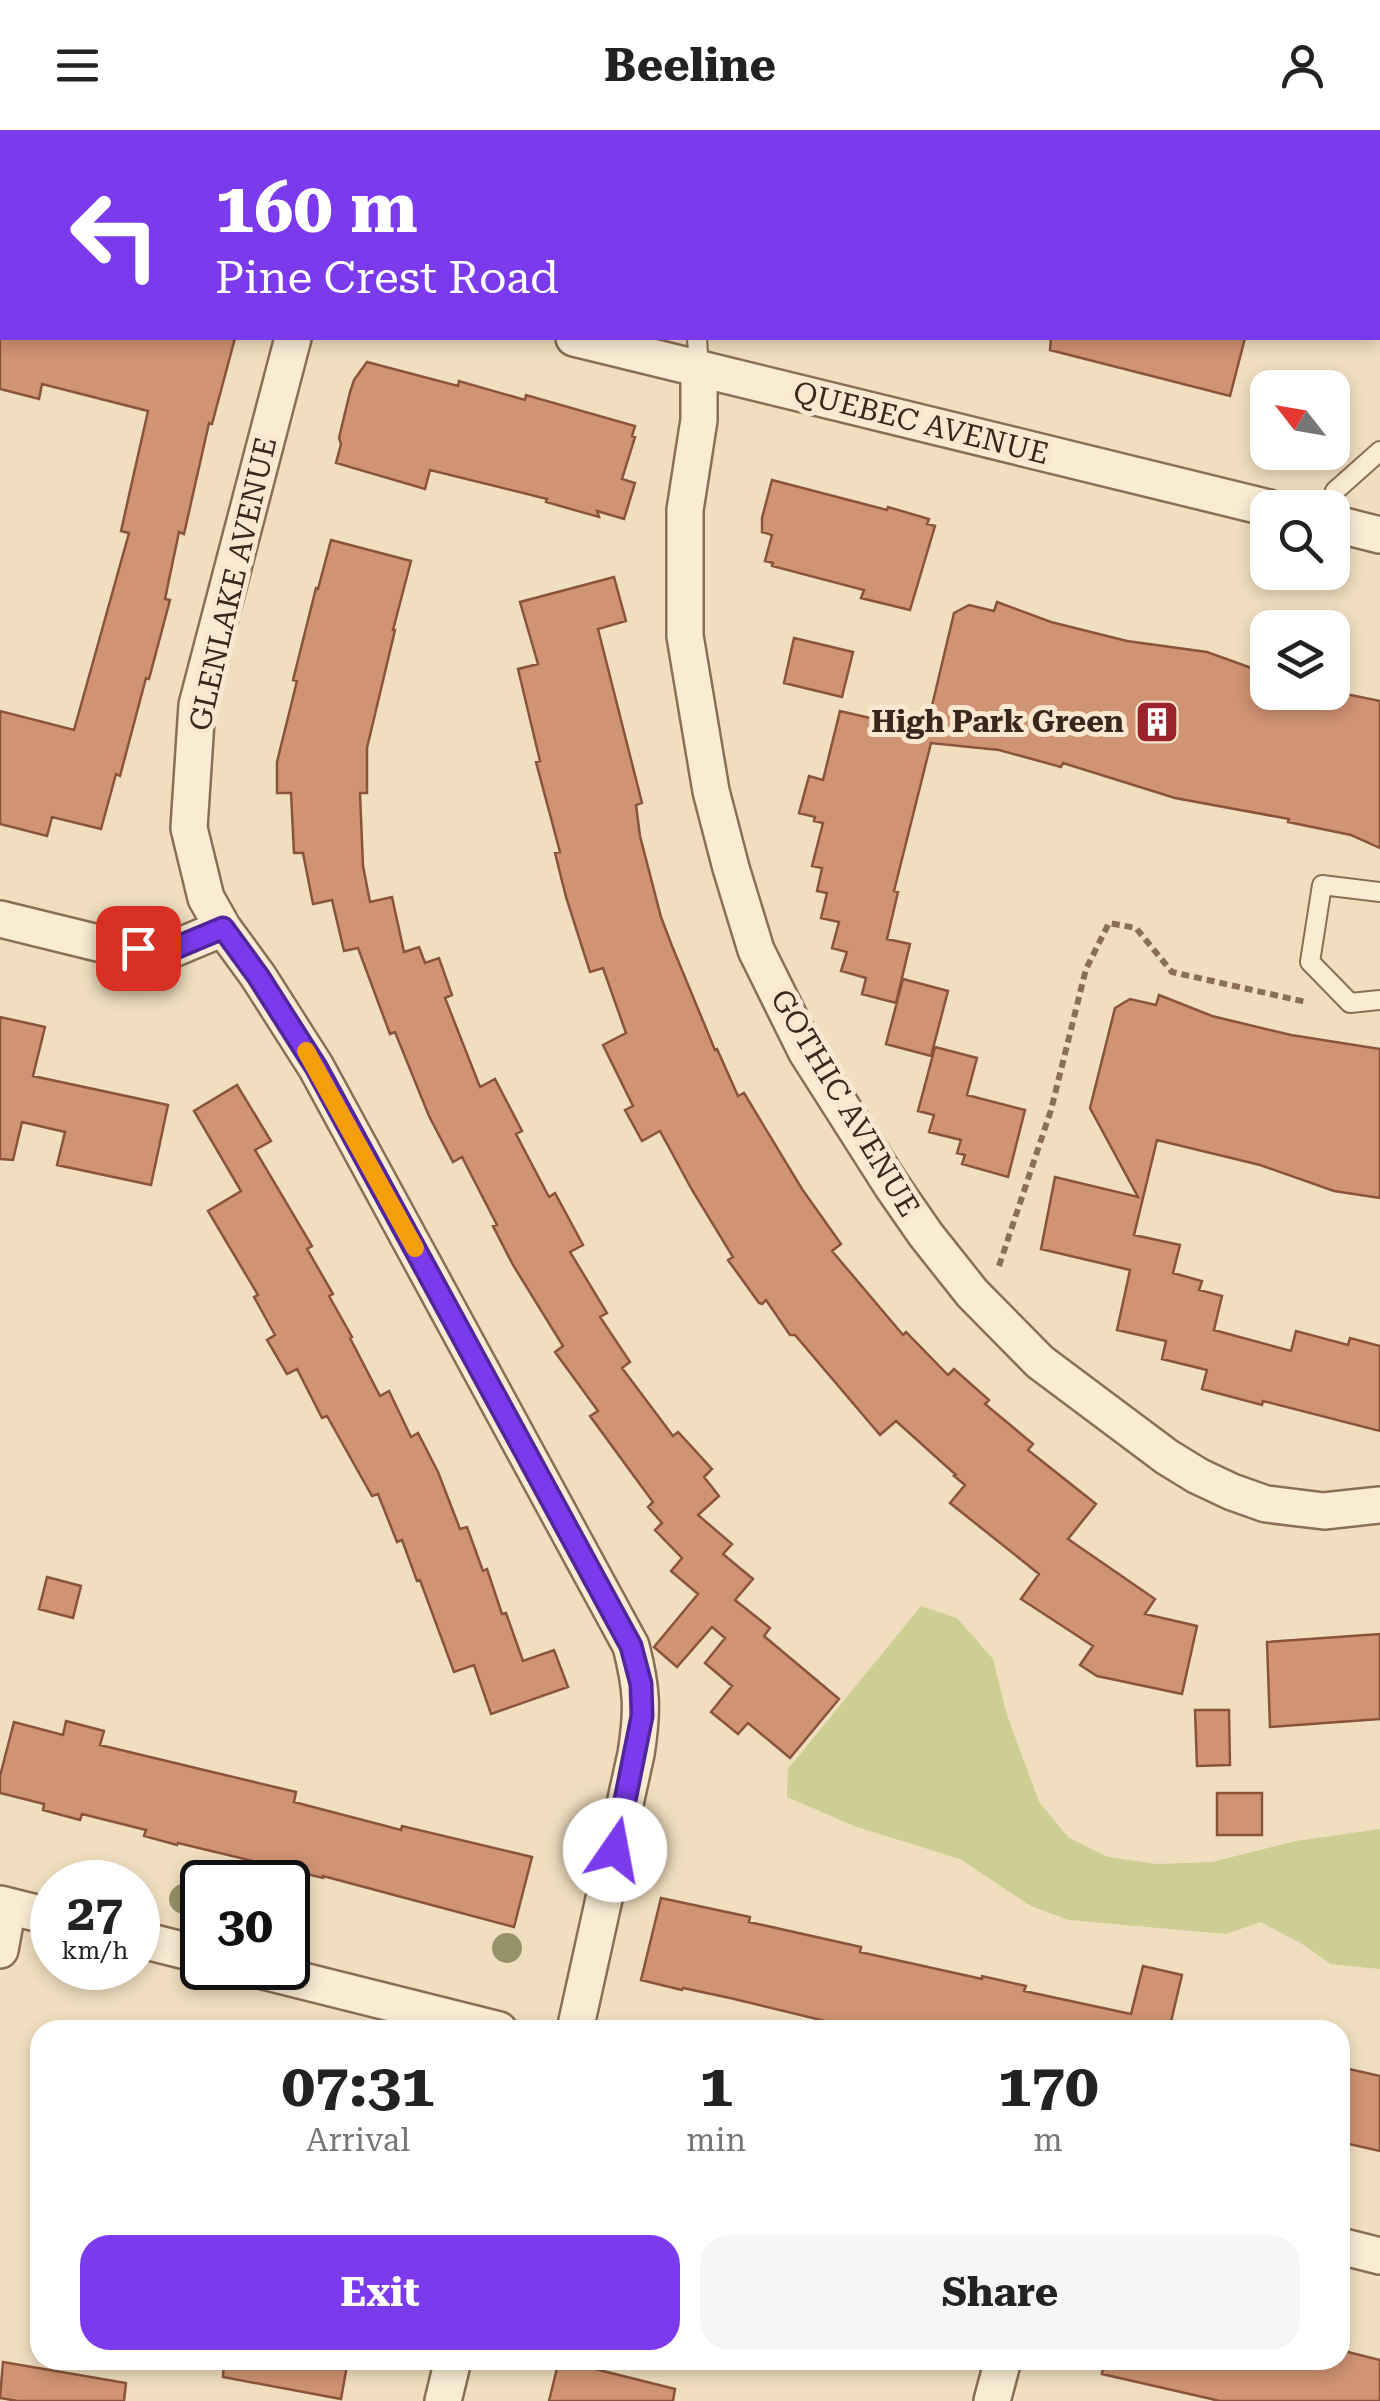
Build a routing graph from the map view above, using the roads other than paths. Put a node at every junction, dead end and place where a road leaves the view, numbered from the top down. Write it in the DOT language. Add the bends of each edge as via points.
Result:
graph roads {
  1 [pos="293,340"];
  2 [pos="591,340"];
  3 [pos="698,353"];
  4 [pos="1380,451"];
  5 [pos="1335,490"];
  6 [pos="1250,503"];
  7 [pos="1350,528"];
  8 [pos="1380,534"];
  9 [pos="1380,892"];
  10 [pos="0,919"];
  11 [pos="223,928"];
  12 [pos="1380,1000"];
  13 [pos="1380,1505"];
  14 [pos="4,1905"];
  15 [pos="30,1912"];
  16 [pos="0,1950"];
  17 [pos="310,1983"];
  18 [pos="459,2020"];
  19 [pos="577,2020"];
  20 [pos="1350,2248"];
  21 [pos="1380,2256"];
  22 [pos="451,2370"];
  23 [pos="1000,2370"];
  24 [pos="443,2401"];
  25 [pos="992,2401"];
  1 -- 11 [label="street, GLENLAKE AVENUE" via="197,705 189,828 206,898"];
  2 -- 3 [label="street, QUEBEC AVENUE"];
  3 -- 6 [label="street, QUEBEC AVENUE"];
  3 -- 13 [label="street, GOTHIC AVENUE" via="698,420 685,510 685,636 731,868 756,950 806,1052 926,1235 1040,1362 1167,1457 1232,1492 1324,1512"];
  4 -- 5 [label="lane"];
  7 -- 8 [label="street"];
  9 -- 12 [label="lane" via="1322,885 1310,962 1350,1003"];
  10 -- 11 [label="street" via="106,945 168,951"];
  11 -- 19 [label="street, GLENLAKE AVENUE" via="316,1067 631,1646 642,1716"];
  14 -- 15 [label="street"];
  14 -- 16 [label="street"];
  17 -- 18 [label="street"];
  20 -- 21 [label="street"];
  22 -- 24 [label="street"];
  23 -- 25 [label="street"];
}
